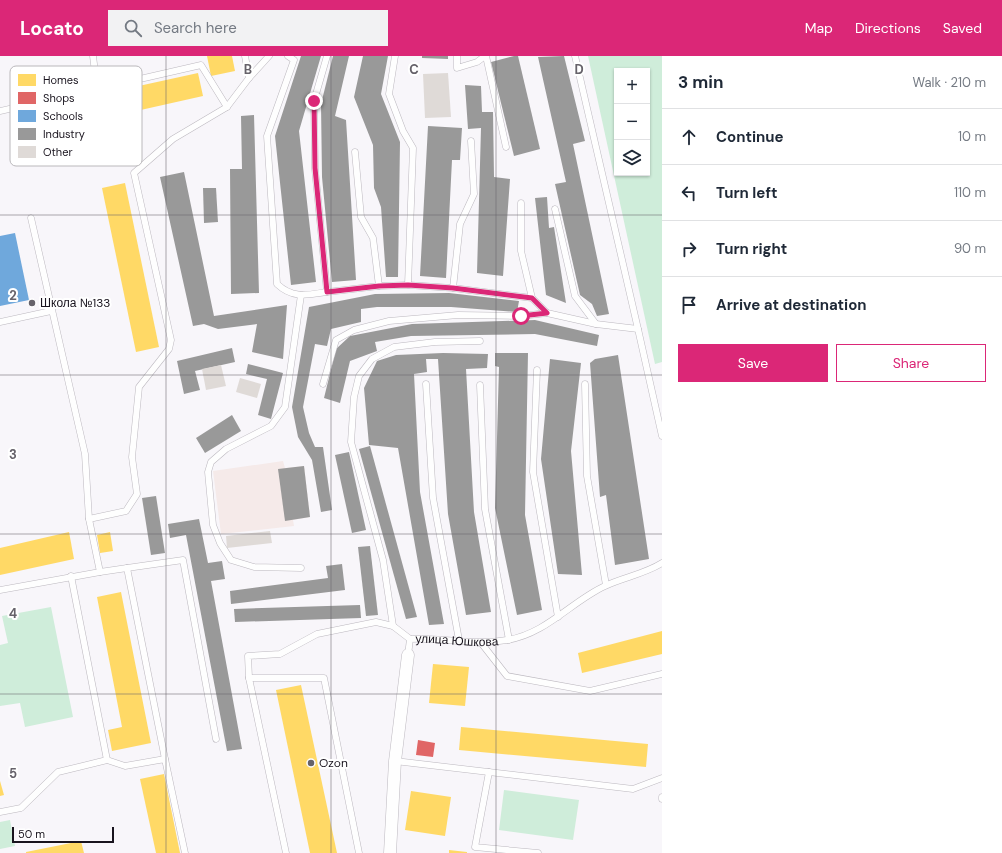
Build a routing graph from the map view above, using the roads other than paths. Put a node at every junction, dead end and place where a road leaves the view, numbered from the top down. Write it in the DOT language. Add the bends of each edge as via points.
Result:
graph roads {
  1 [pos="93,56"];
  2 [pos="245,56"];
  3 [pos="269,56"];
  4 [pos="328,56"];
  5 [pos="395,56"];
  6 [pos="457,56"];
  7 [pos="486,56"];
  8 [pos="575,56"];
  9 [pos="292,57"];
  10 [pos="94,66"];
  11 [pos="142,78"];
  12 [pos="249,78"];
  13 [pos="227,107"];
  14 [pos="10,109"];
  15 [pos="0,111"];
  16 [pos="471,141"];
  17 [pos="506,147"];
  18 [pos="355,152"];
  19 [pos="142,166"];
  20 [pos="142,166"];
  21 [pos="521,203"];
  22 [pos="555,208"];
  23 [pos="31,218"];
  24 [pos="408,285"];
  25 [pos="379,286"];
  26 [pos="453,288"];
  27 [pos="327,292"];
  28 [pos="301,295"];
  29 [pos="532,298"];
  30 [pos="51,310"];
  31 [pos="547,313"];
  32 [pos="0,322"];
  33 [pos="596,324"];
  34 [pos="638,329"];
  35 [pos="480,341"];
  36 [pos="537,370"];
  37 [pos="323,384"];
  38 [pos="426,384"];
  39 [pos="585,384"];
  40 [pos="480,385"];
  41 [pos="662,436"];
  42 [pos="89,519"];
  43 [pos="662,563"];
  44 [pos="127,568"];
  45 [pos="300,568"];
  46 [pos="100,572"];
  47 [pos="71,576"];
  48 [pos="606,585"];
  49 [pos="0,590"];
  50 [pos="558,617"];
  51 [pos="393,626"];
  52 [pos="410,639"];
  53 [pos="459,640"];
  54 [pos="509,640"];
  55 [pos="482,644"];
  56 [pos="408,655"];
  57 [pos="662,674"];
  58 [pos="249,678"];
  59 [pos="216,738"];
  60 [pos="165,759"];
  61 [pos="107,760"];
  62 [pos="395,761"];
  63 [pos="489,772"];
  64 [pos="662,778"];
  65 [pos="0,812"];
  66 [pos="185,853"];
  67 [pos="286,853"];
  68 [pos="359,853"];
  69 [pos="390,853"];
  70 [pos="538,853"];
  1 -- 10 [label="lane"];
  2 -- 12 [label="lane"];
  3 -- 12 [label="lane"];
  4 -- 27 [label="lane" via="314,101 315,168"];
  5 -- 24 [label="lane" via="389,94 403,131 413,148"];
  6 -- 7 [label="lane" via="457,68 477,62"];
  7 -- 17 [label="lane"];
  8 -- 34 [label="lane"];
  9 -- 28 [label="lane" via="267,136 277,284 285,292"];
  11 -- 13 [label="lane" via="201,65"];
  12 -- 13 [label="lane"];
  13 -- 19 [label="lane" via="172,139"];
  14 -- 15 [label="lane"];
  16 -- 26 [label="lane" via="474,194 460,224"];
  18 -- 25 [label="lane" via="362,218 373,238"];
  20 -- 42 [label="lane" via="134,173 171,340 169,349 140,387 132,457 137,494 126,511"];
  21 -- 29 [label="lane" via="521,251"];
  22 -- 33 [label="lane" via="575,296"];
  23 -- 30 [label="lane"];
  24 -- 25 [label="lane"];
  24 -- 26 [label="lane"];
  25 -- 27 [label="lane"];
  26 -- 29 [label="lane"];
  27 -- 28 [label="lane"];
  28 -- 45 [label="lane" via="285,407 271,426 226,449 211,462 208,472 213,525 220,543 231,560 254,566"];
  29 -- 31 [label="lane"];
  30 -- 32 [label="lane"];
  30 -- 42 [label="lane" via="85,454"];
  31 -- 33 [label="lane"];
  31 -- 37 [label="lane" via="521,316 458,315 389,321 354,330 336,340"];
  33 -- 34 [label="lane"];
  34 -- 41 [label="lane"];
  35 -- 51 [label="lane" via="435,342 394,347 372,359 359,376 354,397 351,442 383,560"];
  36 -- 50 [label="lane" via="533,472"];
  38 -- 53 [label="lane" via="433,498"];
  39 -- 48 [label="lane" via="586,476"];
  40 -- 54 [label="lane" via="485,510"];
  42 -- 46 [label="lane"];
  43 -- 48 [label="lane, улица Юшкова"];
  44 -- 46 [label="lane"];
  44 -- 59 [label="lane" via="183,560"];
  44 -- 60 [label="lane"];
  46 -- 47 [label="lane"];
  47 -- 49 [label="lane"];
  47 -- 61 [label="lane"];
  48 -- 50 [label="lane, улица Юшкова" via="576,602"];
  50 -- 54 [label="lane, улица Юшкова" via="533,632"];
  51 -- 52 [label="lane"];
  51 -- 58 [label="lane" via="376,622 317,634 280,654 248,656"];
  52 -- 53 [label="lane, улица Юшкова"];
  52 -- 56 [label="lane, улица Юшкова"];
  53 -- 55 [label="lane, улица Юшкова"];
  54 -- 55 [label="lane, улица Юшкова"];
  55 -- 57 [label="lane" via="507,676 590,691"];
  56 -- 62 [label="street, улица Юшкова"];
  58 -- 67 [label="lane"];
  58 -- 68 [label="lane" via="324,678"];
  60 -- 61 [label="lane" via="125,766"];
  60 -- 66 [label="lane"];
  61 -- 65 [label="lane" via="58,772 20,808"];
  62 -- 63 [label="lane"];
  62 -- 69 [label="street, улица Юшкова"];
  63 -- 64 [label="lane" via="633,789"];
  63 -- 70 [label="lane" via="476,847"];
}
